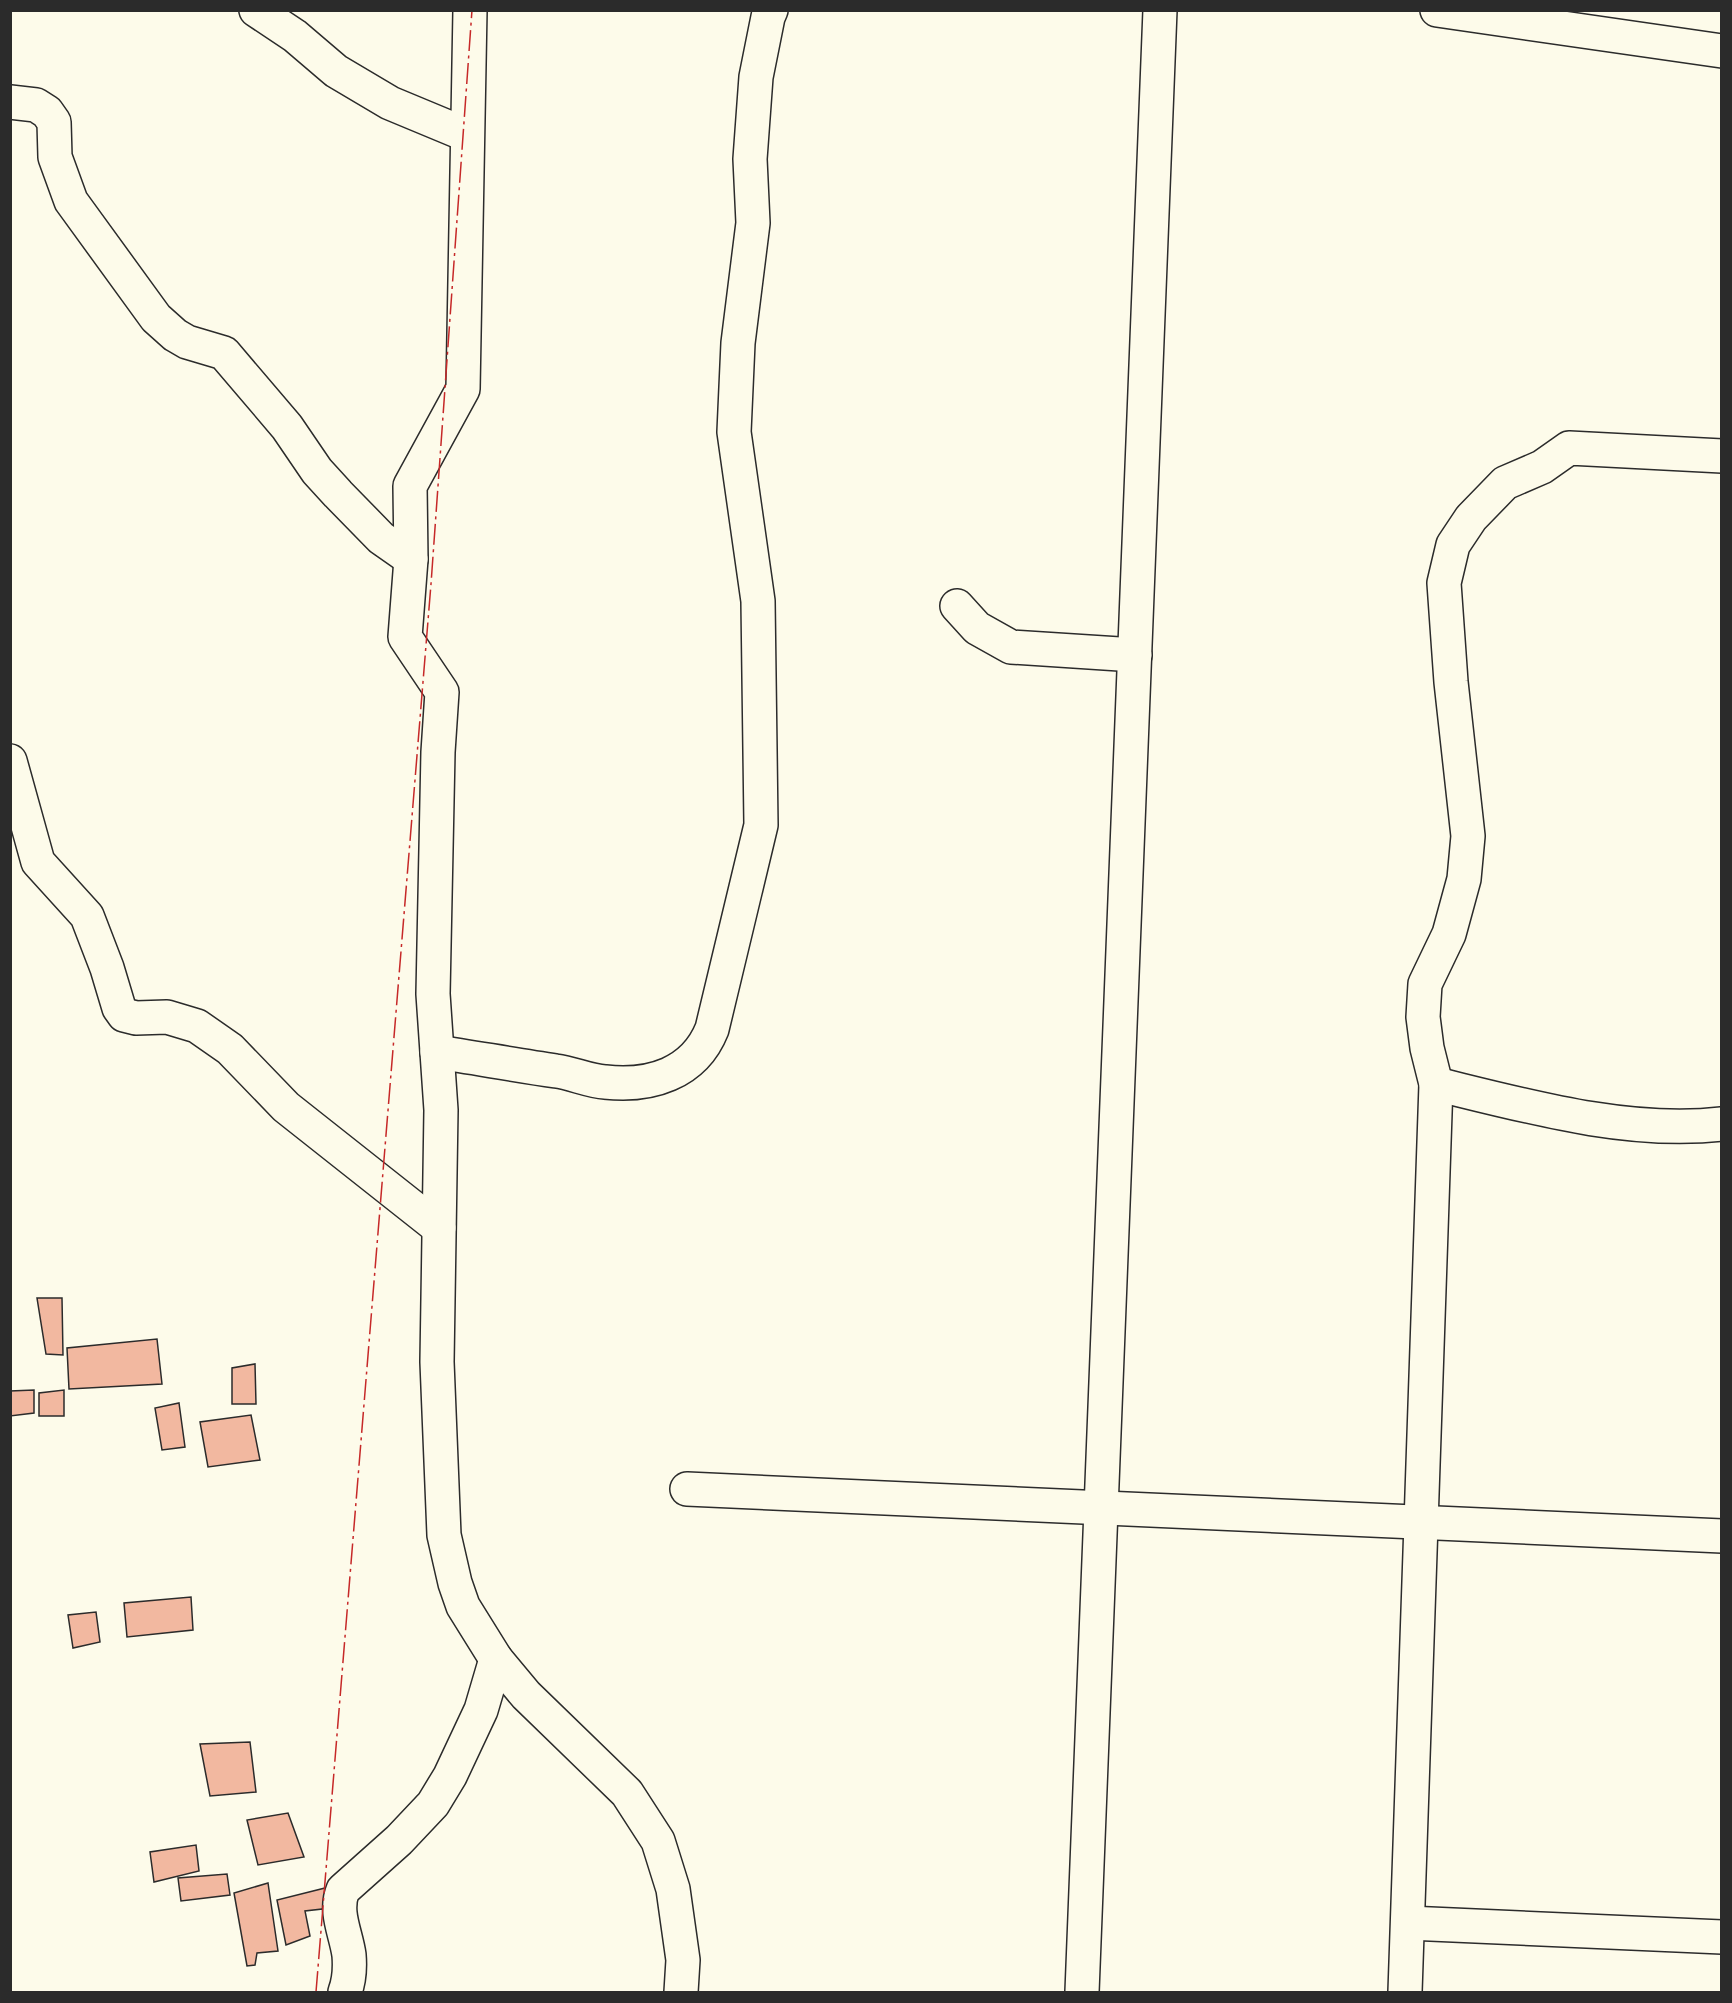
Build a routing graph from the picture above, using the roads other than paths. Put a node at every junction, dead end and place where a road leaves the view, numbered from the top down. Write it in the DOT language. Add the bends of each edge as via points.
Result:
graph roads {
  1 [pos="256,10"];
  2 [pos="470,10"];
  3 [pos="771,10"];
  4 [pos="1160,10"];
  5 [pos="1437,10"];
  6 [pos="1722,51"];
  7 [pos="10,102"];
  8 [pos="467,135"];
  9 [pos="1722,456"];
  10 [pos="411,559"];
  11 [pos="957,606"];
  12 [pos="1135,655"];
  13 [pos="10,762"];
  14 [pos="437,1052"];
  15 [pos="1436,1084"];
  16 [pos="1722,1124"];
  17 [pos="439,1228"];
  18 [pos="687,1489"];
  19 [pos="1101,1507"];
  20 [pos="1422,1522"];
  21 [pos="1722,1536"];
  22 [pos="496,1659"];
  23 [pos="1408,1923"];
  24 [pos="1722,1937"];
  25 [pos="345,1992"];
  26 [pos="681,1992"];
  27 [pos="1082,1992"];
  28 [pos="1406,1992"];
  1 -- 8 [label="street" via="336,70 390,103"];
  2 -- 8 [label="street"];
  3 -- 14 [label="street" via="756,77 750,159 753,223 738,343 734,432 758,601 761,825 712,1029 698,1056 668,1076 643,1082 604,1082 573,1073"];
  4 -- 12 [label="street"];
  5 -- 6 [label="street"];
  7 -- 10 [label="street" via="36,105 54,122 55,157 71,201 156,318 187,342 224,353 287,426 317,471 381,538"];
  8 -- 10 [label="street" via="463,389 410,486"];
  9 -- 15 [label="street" via="1569,448 1542,467 1505,483 1471,518 1453,545 1444,583 1468,836 1464,879 1449,934 1425,984 1422,1017"];
  10 -- 14 [label="street" via="405,637 442,692 433,982"];
  11 -- 12 [label="street" via="977,628 1011,647"];
  12 -- 19 [label="street"];
  13 -- 17 [label="street" via="38,862 87,916 124,1015 167,1017 205,1031 230,1048 286,1107"];
  14 -- 17 [label="street" via="441,1110"];
  15 -- 16 [label="street" via="1616,1121 1664,1127"];
  15 -- 20 [label="street"];
  17 -- 22 [label="street" via="437,1362 444,1535 463,1606"];
  18 -- 19 [label="street"];
  19 -- 20 [label="street"];
  19 -- 27 [label="street"];
  20 -- 21 [label="street"];
  20 -- 23 [label="street"];
  22 -- 25 [label="street" via="481,1710 433,1804 343,1890 339,1911 349,1956"];
  22 -- 26 [label="street" via="526,1695 627,1793 658,1841 673,1888 683,1960"];
  23 -- 24 [label="street"];
  23 -- 28 [label="street"];
}
